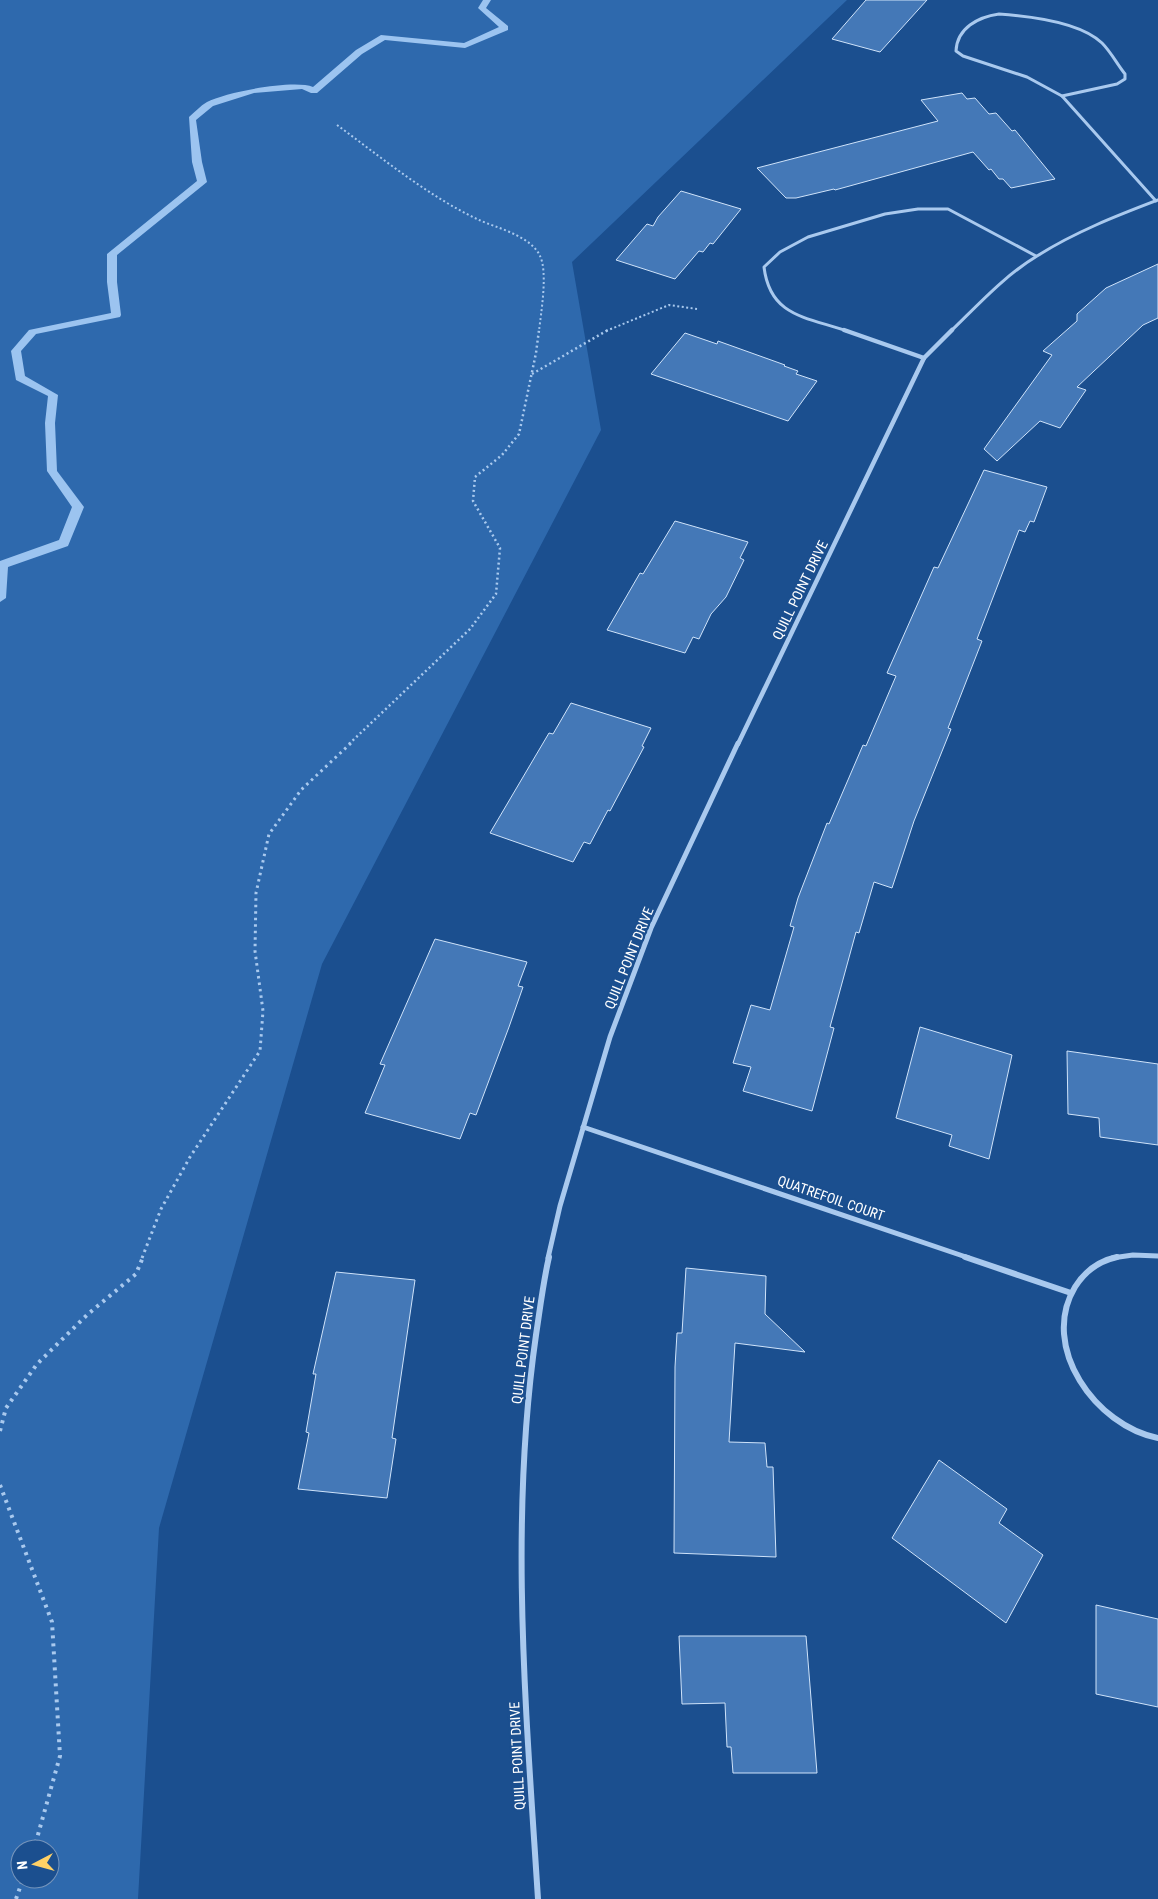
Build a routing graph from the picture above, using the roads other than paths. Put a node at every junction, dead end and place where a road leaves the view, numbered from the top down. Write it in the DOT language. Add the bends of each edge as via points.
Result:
graph roads {
  1 [pos="1062,96"];
  2 [pos="1157,200"];
  3 [pos="1036,256"];
  4 [pos="924,358"];
  5 [pos="583,1127"];
  6 [pos="1158,1256"];
  7 [pos="1071,1293"];
  8 [pos="1158,1438"];
  9 [pos="538,1899"];
  1 -- 1 [label="street" via="1020,74 963,56 956,51 959,34 989,14 1035,18 1090,35 1100,42 1125,74 1125,79 1117,84"];
  1 -- 2 [label="street"];
  2 -- 3 [label="street, QUILL POINT DRIVE" via="1089,227"];
  3 -- 4 [label="street, QUILL POINT DRIVE" via="998,286"];
  3 -- 4 [label="street" via="948,209 918,209 885,214 808,237 780,252 764,267 773,300 786,310"];
  4 -- 5 [label="street, QUILL POINT DRIVE" via="651,928 610,1037"];
  5 -- 7 [label="street, QUATREFOIL COURT"];
  5 -- 9 [label="street, QUILL POINT DRIVE" via="545,1273 528,1391 521,1502 524,1677"];
  6 -- 7 [label="street" via="1135,1254 1108,1259 1086,1273"];
  7 -- 8 [label="street" via="1063,1319 1066,1348 1077,1377 1096,1403 1123,1424"];
}
